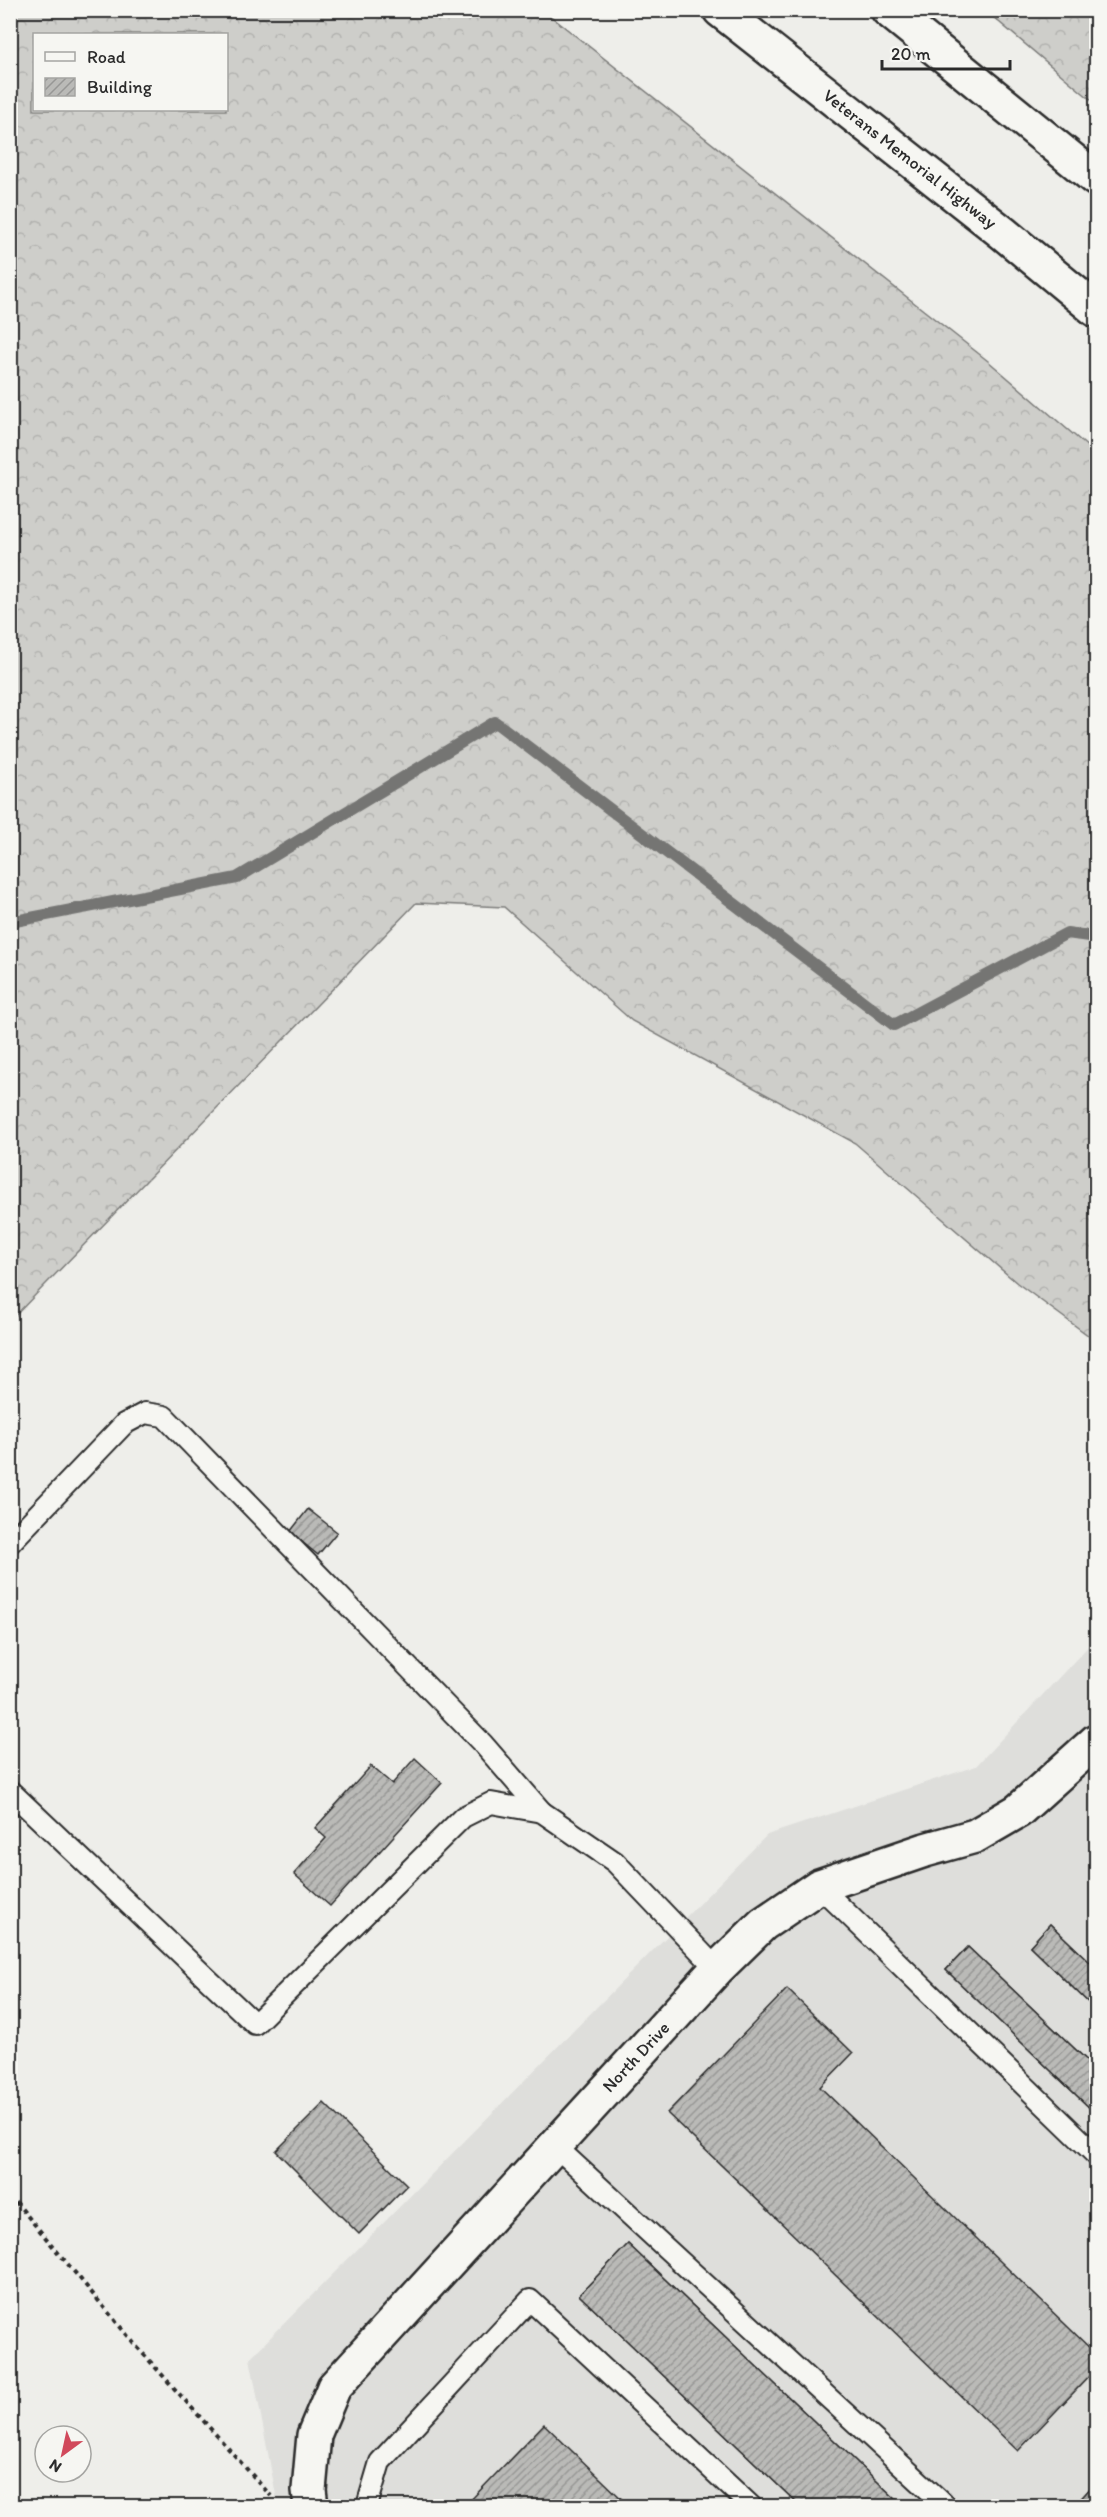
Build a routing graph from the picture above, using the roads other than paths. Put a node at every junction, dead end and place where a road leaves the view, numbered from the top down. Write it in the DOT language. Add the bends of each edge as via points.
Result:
graph roads {
  1 [pos="720,10"];
  2 [pos="888,10"];
  3 [pos="1096,179"];
  4 [pos="1096,310"];
  5 [pos="10,1543"];
  6 [pos="1094,1747"];
  7 [pos="10,1791"];
  8 [pos="542,1812"];
  9 [pos="819,1886"];
  10 [pos="717,1969"];
  11 [pos="554,2145"];
  12 [pos="1096,2155"];
  13 [pos="311,2506"];
  14 [pos="368,2506"];
  15 [pos="751,2506"];
  16 [pos="946,2506"];
  1 -- 4 [label="main road, Veterans Memorial Highway"];
  2 -- 3 [label="main road"];
  5 -- 8 [label="lane" via="124,1424 145,1413 164,1416 468,1728"];
  6 -- 9 [label="main road, North Drive" via="1018,1811 975,1836"];
  7 -- 8 [label="lane" via="255,2024 463,1817 491,1803"];
  8 -- 10 [label="lane" via="615,1862"];
  9 -- 10 [label="main road, North Drive" via="763,1924"];
  9 -- 12 [label="lane"];
  10 -- 11 [label="main road, North Drive"];
  11 -- 13 [label="main road, North Drive" via="334,2386 314,2435"];
  11 -- 16 [label="lane"];
  14 -- 15 [label="lane" via="380,2462 530,2300"];
}
